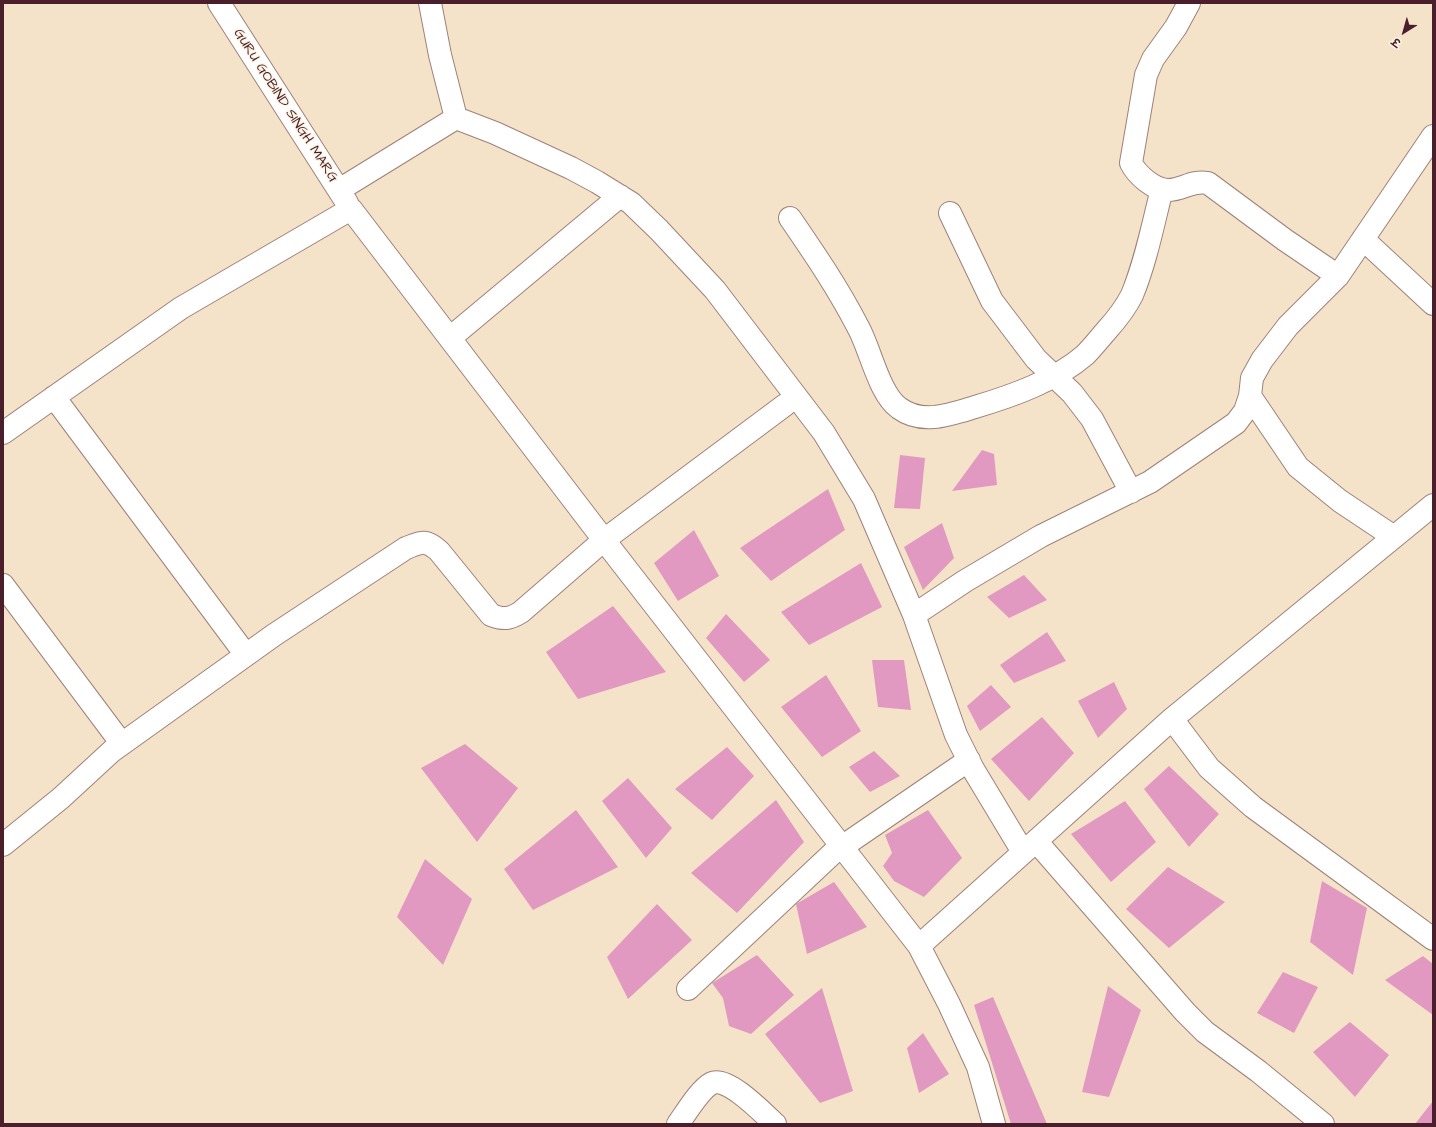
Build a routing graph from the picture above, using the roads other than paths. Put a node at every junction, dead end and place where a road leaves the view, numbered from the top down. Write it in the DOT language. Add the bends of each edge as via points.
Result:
graph roads {
  1 [pos="219,3"];
  2 [pos="430,3"];
  3 [pos="1189,3"];
  4 [pos="456,118"];
  5 [pos="1433,136"];
  6 [pos="1162,189"];
  7 [pos="339,190"];
  8 [pos="620,196"];
  9 [pos="351,209"];
  10 [pos="950,213"];
  11 [pos="790,218"];
  12 [pos="1363,239"];
  13 [pos="1338,276"];
  14 [pos="1433,304"];
  15 [pos="450,338"];
  16 [pos="1054,375"];
  17 [pos="1250,396"];
  18 [pos="54,397"];
  19 [pos="785,405"];
  20 [pos="3,433"];
  21 [pos="1131,492"];
  22 [pos="1431,511"];
  23 [pos="1394,537"];
  24 [pos="604,540"];
  25 [pos="3,585"];
  26 [pos="914,615"];
  27 [pos="246,655"];
  28 [pos="1172,719"];
  29 [pos="122,744"];
  30 [pos="968,760"];
  31 [pos="4,842"];
  32 [pos="1030,846"];
  33 [pos="842,847"];
  34 [pos="1429,929"];
  35 [pos="919,946"];
  36 [pos="688,989"];
  37 [pos="678,1124"];
  38 [pos="776,1124"];
  39 [pos="994,1124"];
  40 [pos="1322,1124"];
  1 -- 7 [label="street, GURU GOBIND SINGH MARG"];
  2 -- 4 [label="street"];
  3 -- 6 [label="street" via="1176,27 1153,59 1146,76 1131,163 1137,174"];
  4 -- 7 [label="street"];
  4 -- 8 [label="street" via="496,133 571,168"];
  5 -- 12 [label="street"];
  6 -- 13 [label="street" via="1200,182 1208,183"];
  6 -- 16 [label="street" via="1145,259 1131,296 1114,322 1084,355"];
  7 -- 9 [label="street, GURU GOBIND SINGH MARG"];
  8 -- 15 [label="street"];
  8 -- 26 [label="street" via="659,230 715,290 824,433 864,499"];
  9 -- 15 [label="street, GURU GOBIND SINGH MARG"];
  9 -- 18 [label="street" via="181,308"];
  10 -- 16 [label="street" via="992,301 1036,359"];
  11 -- 16 [label="street" via="827,272 859,327 883,387 898,407 914,417 925,419 954,414 1001,399"];
  12 -- 13 [label="street"];
  12 -- 14 [label="street"];
  13 -- 17 [label="street" via="1288,326 1262,360 1252,378"];
  15 -- 24 [label="street, GURU GOBIND SINGH MARG"];
  16 -- 21 [label="street" via="1092,419"];
  17 -- 21 [label="street" via="1236,424"];
  17 -- 23 [label="street" via="1298,467 1340,501"];
  18 -- 20 [label="street"];
  18 -- 27 [label="street"];
  19 -- 24 [label="street"];
  21 -- 26 [label="street" via="1041,536"];
  22 -- 23 [label="street"];
  23 -- 28 [label="street"];
  24 -- 27 [label="street" via="521,612 510,618 491,615 439,551 431,544 423,542 406,548"];
  24 -- 33 [label="street, GURU GOBIND SINGH MARG"];
  25 -- 29 [label="street"];
  26 -- 30 [label="street" via="956,735"];
  27 -- 29 [label="street"];
  28 -- 32 [label="street"];
  28 -- 34 [label="street" via="1209,768 1228,787"];
  29 -- 31 [label="street" via="61,798"];
  30 -- 32 [label="street"];
  30 -- 33 [label="street"];
  32 -- 35 [label="street"];
  32 -- 40 [label="street" via="1205,1032 1258,1071"];
  33 -- 35 [label="street, GURU GOBIND SINGH MARG"];
  33 -- 36 [label="street"];
  35 -- 39 [label="street, GURU GOBIND SINGH MARG" via="978,1067"];
  37 -- 38 [label="street" via="702,1092 712,1083 721,1082 731,1086"];
}
